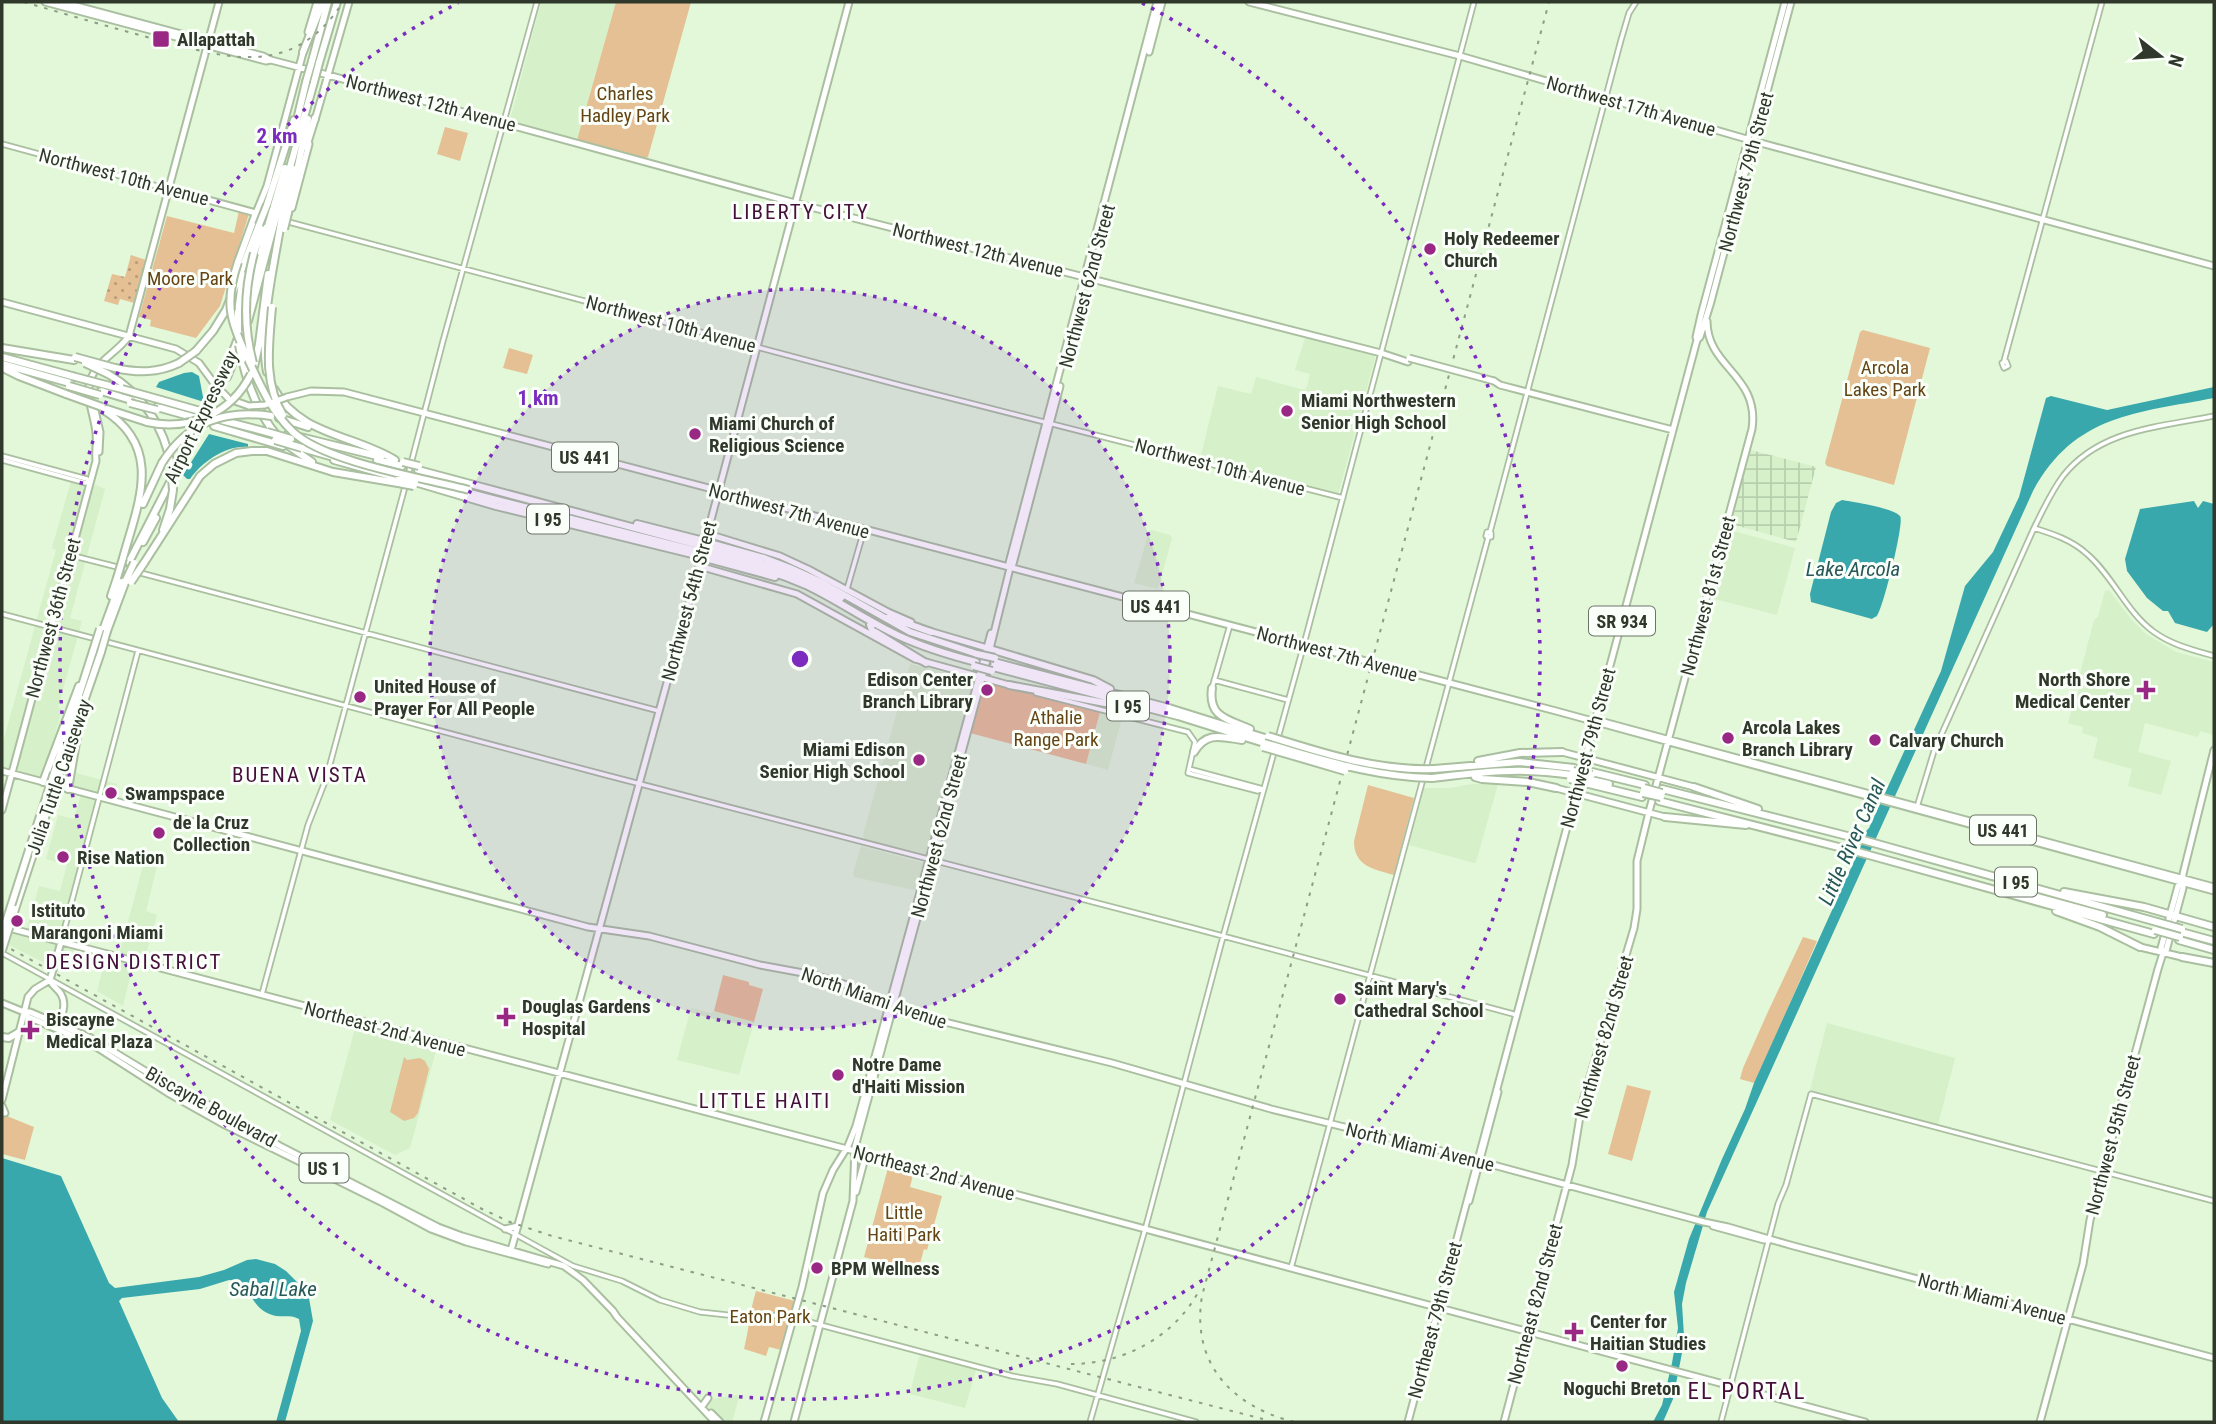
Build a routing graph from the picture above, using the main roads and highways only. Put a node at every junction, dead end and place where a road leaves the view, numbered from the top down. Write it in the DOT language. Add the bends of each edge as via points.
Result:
graph roads {
  1 [pos="45,2"];
  2 [pos="62,2"];
  3 [pos="219,2"];
  4 [pos="317,2"];
  5 [pos="323,2"];
  6 [pos="328,2"];
  7 [pos="337,2"];
  8 [pos="349,2"];
  9 [pos="849,2"];
  10 [pos="1159,2"];
  11 [pos="1249,2"];
  12 [pos="1785,2"];
  13 [pos="1791,2"];
  14 [pos="207,43"];
  15 [pos="303,52"];
  16 [pos="316,62"];
  17 [pos="299,68"];
  18 [pos="328,75"];
  19 [pos="307,94"];
  20 [pos="315,118"];
  21 [pos="1751,140"];
  22 [pos="168,189"];
  23 [pos="290,202"];
  24 [pos="795,203"];
  25 [pos="276,209"];
  26 [pos="257,213"];
  27 [pos="288,222"];
  28 [pos="271,227"];
  29 [pos="253,240"];
  30 [pos="2214,266"];
  31 [pos="1087,277"];
  32 [pos="2,302"];
  33 [pos="1707,314"];
  34 [pos="118,333"];
  35 [pos="129,336"];
  36 [pos="1698,340"];
  37 [pos="121,347"];
  38 [pos="2,348"];
  39 [pos="75,359"];
  40 [pos="105,361"];
  41 [pos="2,364"];
  42 [pos="70,381"];
  43 [pos="101,389"];
  44 [pos="265,394"];
  45 [pos="159,405"];
  46 [pos="102,408"];
  47 [pos="197,416"];
  48 [pos="217,421"];
  49 [pos="1673,430"];
  50 [pos="96,433"];
  51 [pos="290,436"];
  52 [pos="346,440"];
  53 [pos="100,441"];
  54 [pos="395,460"];
  55 [pos="96,461"];
  56 [pos="402,464"];
  57 [pos="350,475"];
  58 [pos="399,479"];
  59 [pos="415,482"];
  60 [pos="470,489"];
  61 [pos="719,492"];
  62 [pos="619,531"];
  63 [pos="708,534"];
  64 [pos="659,538"];
  65 [pos="677,542"];
  66 [pos="156,545"];
  67 [pos="694,547"];
  68 [pos="711,551"];
  69 [pos="129,561"];
  70 [pos="699,566"];
  71 [pos="1010,569"];
  72 [pos="124,580"];
  73 [pos="874,613"];
  74 [pos="870,625"];
  75 [pos="103,630"];
  76 [pos="931,632"];
  77 [pos="976,645"];
  78 [pos="988,648"];
  79 [pos="96,651"];
  80 [pos="976,660"];
  81 [pos="926,663"];
  82 [pos="993,664"];
  83 [pos="965,674"];
  84 [pos="980,677"];
  85 [pos="1009,685"];
  86 [pos="1212,688"];
  87 [pos="1110,689"];
  88 [pos="80,701"];
  89 [pos="1116,703"];
  90 [pos="73,721"];
  91 [pos="1595,722"];
  92 [pos="1255,731"];
  93 [pos="1242,740"];
  94 [pos="1266,741"];
  95 [pos="1668,741"];
  96 [pos="2214,750"];
  97 [pos="1194,752"];
  98 [pos="1562,752"];
  99 [pos="1586,759"];
  100 [pos="1448,767"];
  101 [pos="2,771"];
  102 [pos="1572,773"];
  103 [pos="11,774"];
  104 [pos="1433,775"];
  105 [pos="1648,775"];
  106 [pos="1475,777"];
  107 [pos="1658,777"];
  108 [pos="1591,778"];
  109 [pos="43,782"];
  110 [pos="1694,787"];
  111 [pos="1556,788"];
  112 [pos="68,789"];
  113 [pos="1644,791"];
  114 [pos="1577,794"];
  115 [pos="1661,795"];
  116 [pos="1916,809"];
  117 [pos="2,810"];
  118 [pos="1638,811"];
  119 [pos="1648,813"];
  120 [pos="1765,814"];
  121 [pos="1665,817"];
  122 [pos="1755,825"];
  123 [pos="1860,846"];
  124 [pos="1872,849"];
  125 [pos="31,850"];
  126 [pos="2104,857"];
  127 [pos="2089,858"];
  128 [pos="2114,865"];
  129 [pos="2135,866"];
  130 [pos="2182,880"];
  131 [pos="1636,888"];
  132 [pos="2038,888"];
  133 [pos="2214,889"];
  134 [pos="2045,904"];
  135 [pos="2173,914"];
  136 [pos="2,927"];
  137 [pos="2214,927"];
  138 [pos="2156,928"];
  139 [pos="599,929"];
  140 [pos="2,934"];
  141 [pos="2181,934"];
  142 [pos="61,942"];
  143 [pos="2214,944"];
  144 [pos="2140,947"];
  145 [pos="2,952"];
  146 [pos="2163,953"];
  147 [pos="2182,957"];
  148 [pos="2214,963"];
  149 [pos="50,980"];
  150 [pos="39,986"];
  151 [pos="53,987"];
  152 [pos="2,1003"];
  153 [pos="891,1007"];
  154 [pos="24,1012"];
  155 [pos="59,1027"];
  156 [pos="19,1032"];
  157 [pos="2,1037"];
  158 [pos="1501,1074"];
  159 [pos="559,1075"];
  160 [pos="188,1093"];
  161 [pos="2,1100"];
  162 [pos="182,1101"];
  163 [pos="1491,1105"];
  164 [pos="2,1106"];
  165 [pos="2,1112"];
  166 [pos="245,1125"];
  167 [pos="1490,1125"];
  168 [pos="856,1126"];
  169 [pos="240,1133"];
  170 [pos="847,1149"];
  171 [pos="855,1151"];
  172 [pos="292,1152"];
  173 [pos="282,1153"];
  174 [pos="866,1154"];
  175 [pos="1478,1161"];
  176 [pos="1567,1185"];
  177 [pos="853,1201"];
  178 [pos="518,1226"];
  179 [pos="505,1229"];
  180 [pos="511,1252"];
  181 [pos="1438,1307"];
  182 [pos="2068,1319"];
  183 [pos="1528,1332"];
  184 [pos="2214,1358"];
  185 [pos="693,1397"];
  186 [pos="708,1398"];
  187 [pos="703,1405"];
  188 [pos="715,1422"];
  189 [pos="720,1422"];
  190 [pos="764,1422"];
  191 [pos="794,1422"];
  192 [pos="1408,1422"];
  193 [pos="1504,1422"];
  194 [pos="1865,1422"];
  195 [pos="2040,1422"];
  1 -- 14 [label="main road, Northwest 12th Avenue"];
  2 -- 14 [label="main road, Northwest 12th Avenue"];
  3 -- 14 [label="main road, Northwest 36th Street"];
  4 -- 15 [label="main road"];
  5 -- 15 [label="highway"];
  6 -- 16 [label="highway"];
  7 -- 16 [label="highway"];
  8 -- 18 [label="main road"];
  9 -- 24 [label="main road, Northwest 54th Street"];
  10 -- 31 [label="main road, Northwest 62nd Street"];
  11 -- 21 [label="main road, Northwest 17th Avenue" via="1460,56"];
  12 -- 21 [label="main road, Northwest 79th Street / SR 934"];
  13 -- 21 [label="main road, Northwest 79th Street / SR 934"];
  14 -- 17 [label="main road, Northwest 12th Avenue"];
  14 -- 22 [label="main road, Northwest 36th Street"];
  15 -- 17 [label="main road"];
  16 -- 19 [label="highway, bridge"];
  17 -- 18 [label="main road, Northwest 12th Avenue"];
  17 -- 26 [label="main road"];
  18 -- 20 [label="main road"];
  18 -- 24 [label="main road, Northwest 12th Avenue"];
  19 -- 23 [label="highway" via="310,108"];
  19 -- 25 [label="highway"];
  19 -- 25 [label="highway" via="304,120"];
  19 -- 25 [label="highway" via="273,185"];
  20 -- 23 [label="highway"];
  20 -- 27 [label="main road"];
  21 -- 30 [label="main road, Northwest 17th Avenue"];
  21 -- 33 [label="main road, Northwest 79th Street / SR 934"];
  21 -- 36 [label="main road, Northwest 79th Street / SR 934"];
  22 -- 26 [label="main road, Northwest 10th Avenue"];
  22 -- 35 [label="main road, Northwest 36th Street"];
  23 -- 25 [label="highway"];
  24 -- 31 [label="main road, Northwest 12th Avenue"];
  24 -- 61 [label="main road, Northwest 54th Street"];
  25 -- 28 [label="highway, bridge"];
  25 -- 28 [label="highway, bridge"];
  26 -- 44 [label="highway, bridge" via="230,290 231,317"];
  28 -- 29 [label="highway"];
  28 -- 44 [label="highway, bridge" via="254,253 247,290 250,351"];
  28 -- 46 [label="highway, bridge" via="258,351 251,373 232,400 209,416 180,424 147,422"];
  28 -- 52 [label="highway" via="273,266 265,341 269,377 292,412"];
  28 -- 60 [label="highway, bridge" via="268,364 281,412 298,433 334,452"];
  28 -- 69 [label="highway, Airport Expressway" via="220,385"];
  29 -- 39 [label="highway, bridge" via="226,310 196,351 179,363 150,371"];
  29 -- 57 [label="highway, bridge" via="237,312 242,360 256,402 278,436 308,460"];
  31 -- 49 [label="main road, Northwest 12th Avenue, bridge"];
  31 -- 71 [label="main road, Northwest 62nd Street"];
  32 -- 34 [label="main road, Northwest 7th Avenue / US 441"];
  33 -- 36 [label="main road, Northwest 79th Street"];
  33 -- 95 [label="main road, Northwest 81st Street / SR 934" via="1712,346 1748,391 1753,423"];
  34 -- 35 [label="main road, Northwest 7th Avenue / US 441"];
  34 -- 37 [label="main road"];
  35 -- 37 [label="main road, Northwest 36th Street"];
  35 -- 61 [label="main road, Northwest 7th Avenue / US 441, bridge" via="187,354 228,398 249,406 311,391 335,391"];
  36 -- 49 [label="main road, Northwest 79th Street / SR 934"];
  37 -- 40 [label="main road, Northwest 36th Street"];
  38 -- 39 [label="highway"];
  39 -- 66 [label="highway, bridge" via="130,389 163,435 173,490"];
  40 -- 50 [label="main road, Northwest 36th Street" via="95,370 89,390"];
  40 -- 53 [label="main road, Northwest 36th Street" via="92,396"];
  41 -- 42 [label="highway, I 95"];
  41 -- 42 [label="highway, I 95"];
  41 -- 46 [label="highway, bridge" via="19,376"];
  42 -- 43 [label="highway, I 95, bridge"];
  43 -- 45 [label="highway, I 95, bridge"];
  43 -- 45 [label="highway, I 95, bridge" via="130,401"];
  44 -- 60 [label="highway, bridge" via="290,429 313,446 358,462"];
  45 -- 47 [label="highway, I 95"];
  45 -- 47 [label="highway, I 95"];
  46 -- 69 [label="highway" via="131,436 142,466"];
  47 -- 48 [label="highway, I 95, bridge"];
  47 -- 48 [label="highway, I 95, bridge"];
  48 -- 51 [label="highway, I 95, bridge"];
  48 -- 58 [label="highway, I 95, bridge"];
  49 -- 91 [label="main road, Northwest 79th Street / SR 934"];
  50 -- 53 [label="main road"];
  50 -- 55 [label="main road, Northwest 36th Street"];
  51 -- 54 [label="highway, I 95"];
  51 -- 56 [label="highway"];
  52 -- 54 [label="highway"];
  52 -- 69 [label="highway, bridge" via="271,416 237,414 213,419 186,435 162,463 147,492"];
  53 -- 55 [label="main road, Northwest 36th Street"];
  54 -- 56 [label="highway, I 95"];
  55 -- 103 [label="main road, Northwest 36th Street"];
  56 -- 64 [label="highway, bridge"];
  57 -- 58 [label="highway"];
  57 -- 66 [label="highway" via="267,451 231,455 196,480"];
  58 -- 59 [label="highway, I 95, bridge"];
  59 -- 62 [label="highway"];
  59 -- 64 [label="highway, I 95"];
  60 -- 62 [label="highway"];
  60 -- 64 [label="highway"];
  61 -- 63 [label="main road, Northwest 54th Street"];
  61 -- 71 [label="main road, Northwest 7th Avenue / US 441"];
  62 -- 64 [label="highway"];
  63 -- 70 [label="main road, Northwest 54th Street"];
  63 -- 76 [label="main road" via="779,556"];
  64 -- 65 [label="highway, I 95"];
  64 -- 65 [label="highway, I 95"];
  65 -- 67 [label="highway, I 95"];
  65 -- 67 [label="highway, I 95"];
  66 -- 72 [label="highway, bridge"];
  67 -- 68 [label="highway, I 95, bridge"];
  67 -- 68 [label="highway, I 95, bridge"];
  68 -- 73 [label="highway, I 95" via="790,568"];
  68 -- 74 [label="highway, I 95" via="796,585"];
  68 -- 80 [label="highway" via="816,590 897,635"];
  69 -- 72 [label="highway, bridge"];
  69 -- 72 [label="highway, Airport Expressway, bridge"];
  70 -- 81 [label="main road" via="783,589"];
  70 -- 139 [label="main road, Northwest 54th Street"];
  71 -- 78 [label="main road, Northwest 62nd Street"];
  71 -- 91 [label="main road, Northwest 7th Avenue / US 441"];
  72 -- 75 [label="highway"];
  72 -- 75 [label="highway"];
  73 -- 76 [label="highway"];
  73 -- 80 [label="highway, I 95"];
  74 -- 80 [label="highway, I 95" via="907,644"];
  74 -- 81 [label="highway"];
  75 -- 79 [label="highway, bridge"];
  76 -- 77 [label="main road"];
  77 -- 78 [label="main road"];
  77 -- 83 [label="main road" via="980,650 976,668"];
  78 -- 84 [label="main road, Northwest 62nd Street"];
  78 -- 87 [label="highway"];
  79 -- 88 [label="highway"];
  79 -- 88 [label="highway"];
  79 -- 88 [label="highway, Julia Tuttle Causeway" via="87,693"];
  80 -- 82 [label="highway, I 95, bridge"];
  80 -- 82 [label="highway, I 95, bridge"];
  81 -- 83 [label="main road"];
  82 -- 87 [label="highway, I 95"];
  82 -- 89 [label="highway, I 95"];
  82 -- 94 [label="highway"];
  83 -- 84 [label="main road"];
  84 -- 85 [label="main road"];
  84 -- 153 [label="main road, Northwest 62nd Street"];
  85 -- 89 [label="highway"];
  86 -- 92 [label="highway" via="1211,701 1217,713"];
  87 -- 92 [label="highway, I 95"];
  88 -- 90 [label="highway"];
  88 -- 90 [label="highway"];
  89 -- 93 [label="highway, I 95"];
  90 -- 109 [label="highway"];
  90 -- 112 [label="highway"];
  90 -- 125 [label="highway, Julia Tuttle Causeway, bridge"];
  91 -- 95 [label="main road, Northwest 7th Avenue / US 441"];
  91 -- 99 [label="main road, Northwest 79th Street / SR 934"];
  92 -- 94 [label="highway, I 95"];
  93 -- 94 [label="highway, I 95"];
  93 -- 97 [label="highway" via="1209,737"];
  94 -- 104 [label="highway, I 95, bridge"];
  94 -- 104 [label="highway, I 95, bridge" via="1365,775 1403,781"];
  95 -- 107 [label="main road, Northwest 81st Street / SR 934"];
  95 -- 116 [label="main road, Northwest 7th Avenue / US 441"];
  96 -- 130 [label="main road, Northwest 95th Street"];
  98 -- 99 [label="main road"];
  98 -- 100 [label="highway" via="1520,753"];
  99 -- 105 [label="main road"];
  99 -- 114 [label="main road, Northwest 79th Street / SR 934"];
  100 -- 102 [label="highway, I 95" via="1519,762"];
  100 -- 104 [label="highway, I 95"];
  101 -- 103 [label="main road, North Miami Avenue"];
  102 -- 104 [label="highway" via="1505,770"];
  102 -- 106 [label="highway, I 95"];
  102 -- 108 [label="highway, I 95, bridge"];
  102 -- 108 [label="highway, I 95, bridge"];
  103 -- 109 [label="main road, North Miami Avenue"];
  103 -- 117 [label="main road, Northwest 36th Street"];
  104 -- 106 [label="highway, I 95"];
  105 -- 107 [label="main road"];
  105 -- 118 [label="main road" via="1653,783 1649,802"];
  106 -- 111 [label="highway"];
  107 -- 110 [label="main road"];
  107 -- 119 [label="main road, Northwest 81st Street / SR 934"];
  108 -- 113 [label="highway, I 95"];
  108 -- 113 [label="highway, I 95"];
  109 -- 112 [label="main road, North Miami Avenue"];
  110 -- 120 [label="highway"];
  111 -- 114 [label="main road"];
  112 -- 139 [label="main road, North Miami Avenue"];
  113 -- 115 [label="highway, I 95, bridge"];
  113 -- 115 [label="highway, I 95, bridge"];
  114 -- 118 [label="main road"];
  114 -- 158 [label="main road, Northwest 79th Street / SR 934"];
  115 -- 120 [label="highway, I 95"];
  115 -- 122 [label="highway, I 95"];
  115 -- 123 [label="highway"];
  116 -- 126 [label="main road, Northwest 7th Avenue / US 441"];
  116 -- 127 [label="main road, Northwest 7th Avenue / US 441"];
  118 -- 119 [label="main road"];
  119 -- 121 [label="main road"];
  119 -- 131 [label="main road, Northwest 81st Street / SR 934"];
  120 -- 123 [label="highway, I 95"];
  121 -- 122 [label="highway"];
  122 -- 123 [label="highway, I 95"];
  123 -- 124 [label="highway, I 95"];
  123 -- 124 [label="highway, I 95"];
  124 -- 132 [label="highway, I 95"];
  124 -- 134 [label="highway, I 95"];
  124 -- 138 [label="highway"];
  125 -- 140 [label="highway, Julia Tuttle Causeway, bridge"];
  125 -- 145 [label="highway, Julia Tuttle Causeway, bridge"];
  126 -- 127 [label="main road"];
  126 -- 129 [label="main road, Northwest 7th Avenue / US 441"];
  127 -- 128 [label="main road, Northwest 7th Avenue / US 441"];
  128 -- 129 [label="main road"];
  128 -- 130 [label="main road, Northwest 7th Avenue / US 441"];
  129 -- 130 [label="main road, Northwest 7th Avenue / US 441"];
  130 -- 133 [label="main road, Northwest 7th Avenue / US 441"];
  130 -- 135 [label="main road, Northwest 95th Street"];
  131 -- 176 [label="main road, Northwest 82nd Street / SR 934" via="1633,932 1583,1100"];
  132 -- 135 [label="highway"];
  132 -- 138 [label="highway, I 95"];
  134 -- 138 [label="highway, I 95"];
  134 -- 144 [label="highway"];
  135 -- 137 [label="highway"];
  135 -- 146 [label="main road, Northwest 95th Street"];
  136 -- 142 [label="main road, Northeast 2nd Avenue"];
  138 -- 141 [label="highway, I 95, bridge"];
  138 -- 141 [label="highway, I 95, bridge"];
  139 -- 153 [label="main road, North Miami Avenue" via="649,936 807,974 847,985"];
  139 -- 159 [label="main road, Northwest 54th Street"];
  141 -- 143 [label="highway, I 95"];
  141 -- 143 [label="highway, I 95"];
  142 -- 149 [label="main road"];
  142 -- 159 [label="main road, Northeast 2nd Avenue"];
  144 -- 146 [label="main road"];
  146 -- 147 [label="main road"];
  146 -- 182 [label="main road, Northwest 95th Street" via="2089,1224"];
  147 -- 148 [label="highway"];
  149 -- 150 [label="main road"];
  149 -- 151 [label="main road"];
  150 -- 151 [label="main road"];
  150 -- 154 [label="main road" via="29,995"];
  151 -- 155 [label="main road" via="64,1002"];
  152 -- 154 [label="main road, Biscayne Boulevard / US 1"];
  153 -- 168 [label="main road"];
  153 -- 171 [label="main road"];
  153 -- 175 [label="main road, North Miami Avenue"];
  154 -- 155 [label="main road, Biscayne Boulevard / US 1"];
  154 -- 156 [label="main road"];
  155 -- 160 [label="main road, Biscayne Boulevard / US 1" via="91,1038"];
  155 -- 162 [label="main road, Biscayne Boulevard / US 1"];
  156 -- 157 [label="highway"];
  156 -- 161 [label="main road"];
  158 -- 163 [label="main road, Northwest 79th Street / SR 934"];
  158 -- 167 [label="main road, Northwest 79th Street"];
  159 -- 170 [label="main road, Northeast 2nd Avenue"];
  159 -- 178 [label="main road, Northwest 54th Street"];
  160 -- 162 [label="main road"];
  160 -- 166 [label="main road, Biscayne Boulevard / US 1"];
  162 -- 169 [label="main road, Biscayne Boulevard / US 1"];
  163 -- 167 [label="main road"];
  163 -- 175 [label="main road, Northwest 79th Street / SR 934"];
  164 -- 165 [label="main road"];
  166 -- 169 [label="main road"];
  166 -- 172 [label="main road, Biscayne Boulevard / US 1"];
  167 -- 175 [label="main road, Northwest 79th Street"];
  168 -- 170 [label="main road"];
  168 -- 171 [label="main road"];
  169 -- 173 [label="main road, Biscayne Boulevard / US 1"];
  170 -- 171 [label="main road, Northeast 2nd Avenue"];
  170 -- 190 [label="main road" via="824,1193"];
  171 -- 174 [label="main road, Northeast 2nd Avenue"];
  171 -- 177 [label="main road"];
  172 -- 173 [label="main road"];
  172 -- 180 [label="main road, Biscayne Boulevard / US 1" via="438,1227"];
  173 -- 180 [label="main road, Biscayne Boulevard / US 1" via="431,1229"];
  174 -- 177 [label="main road"];
  174 -- 181 [label="main road, Northeast 2nd Avenue"];
  175 -- 176 [label="main road, North Miami Avenue"];
  175 -- 181 [label="main road, Northeast 79th Street"];
  176 -- 182 [label="main road, North Miami Avenue"];
  176 -- 183 [label="main road, Northeast 82nd Street / SR 934"];
  177 -- 191 [label="main road"];
  178 -- 179 [label="main road"];
  178 -- 180 [label="main road, Northwest 54th Street"];
  180 -- 185 [label="main road, Biscayne Boulevard / US 1" via="552,1265 581,1282"];
  181 -- 183 [label="main road, Northeast 2nd Avenue"];
  181 -- 192 [label="main road, Northeast 79th Street"];
  182 -- 184 [label="main road, North Miami Avenue"];
  182 -- 195 [label="main road, Northwest 95th Street"];
  183 -- 193 [label="main road, Northeast 82nd Street / SR 934"];
  183 -- 194 [label="main road, Northeast 2nd Avenue"];
  185 -- 187 [label="main road, Biscayne Boulevard / US 1"];
  185 -- 188 [label="main road, Biscayne Boulevard / US 1"];
  186 -- 187 [label="main road"];
  187 -- 189 [label="main road, Biscayne Boulevard / US 1"];
}
